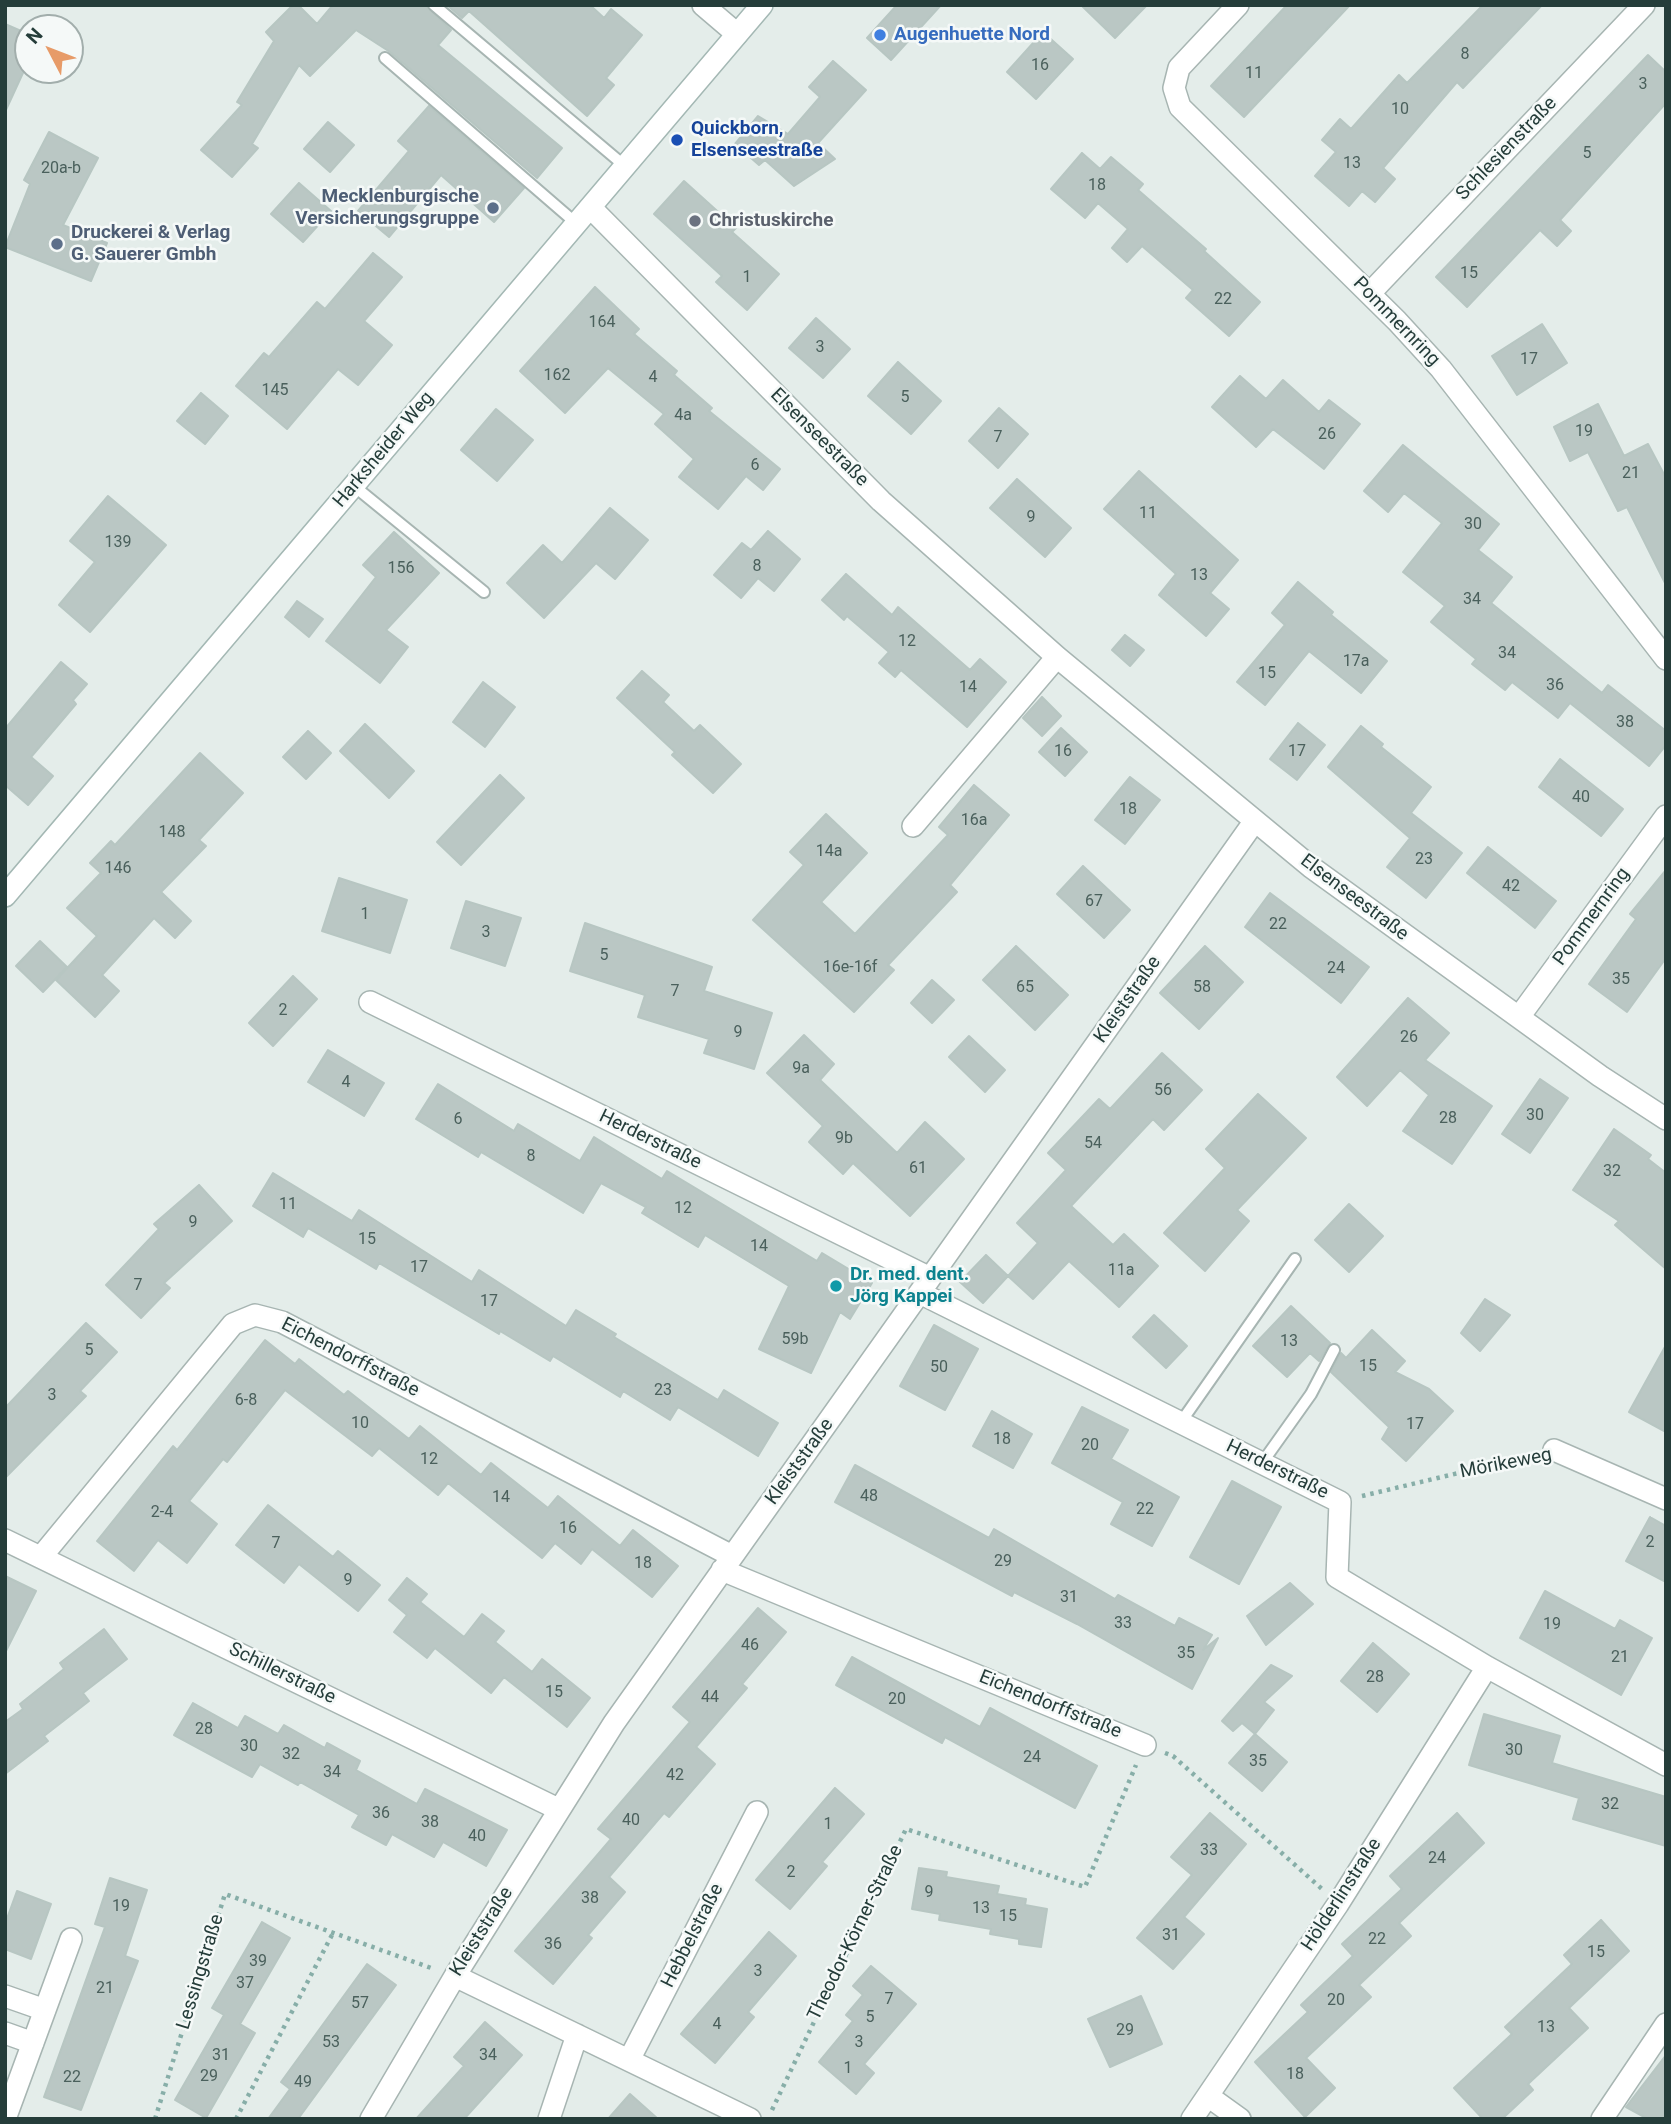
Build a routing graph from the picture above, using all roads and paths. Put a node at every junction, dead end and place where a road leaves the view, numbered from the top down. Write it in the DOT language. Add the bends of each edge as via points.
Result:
graph roads {
  1 [pos="434,5"];
  2 [pos="703,5"];
  3 [pos="762,5"];
  4 [pos="1237,5"];
  5 [pos="1644,5"];
  6 [pos="737,34"];
  7 [pos="385,58"];
  8 [pos="626,167"];
  9 [pos="591,208"];
  10 [pos="577,224"];
  11 [pos="1370,293"];
  12 [pos="354,486"];
  13 [pos="484,592"];
  14 [pos="1057,657"];
  15 [pos="1666,659"];
  16 [pos="1666,816"];
  17 [pos="1254,822"];
  18 [pos="913,826"];
  19 [pos="5,896"];
  20 [pos="370,1002"];
  21 [pos="1519,1017"];
  22 [pos="1666,1119"];
  23 [pos="1295,1259"];
  24 [pos="925,1285"];
  25 [pos="1334,1350"];
  26 [pos="1181,1422"];
  27 [pos="1554,1450"];
  28 [pos="1262,1463"];
  29 [pos="1666,1499"];
  30 [pos="1340,1502"];
  31 [pos="5,1540"];
  32 [pos="41,1557"];
  33 [pos="727,1563"];
  34 [pos="1487,1668"];
  35 [pos="1145,1745"];
  36 [pos="1666,1765"];
  37 [pos="558,1809"];
  38 [pos="757,1812"];
  39 [pos="1338,1904"];
  40 [pos="333,1933"];
  41 [pos="71,1939"];
  42 [pos="455,1976"];
  43 [pos="5,1996"];
  44 [pos="45,2010"];
  45 [pos="1666,2024"];
  46 [pos="5,2033"];
  47 [pos="577,2035"];
  48 [pos="33,2043"];
  49 [pos="629,2060"];
  50 [pos="1208,2096"];
  51 [pos="5,2119"];
  52 [pos="155,2119"];
  53 [pos="236,2119"];
  54 [pos="371,2119"];
  55 [pos="549,2119"];
  56 [pos="750,2119"];
  57 [pos="768,2119"];
  58 [pos="1192,2119"];
  59 [pos="1240,2119"];
  60 [pos="1602,2119"];
  1 -- 8 [label="lane"];
  2 -- 6 [label="street"];
  3 -- 6 [label="street, Harksheider Weg"];
  4 -- 11 [label="street, Pommernring" via="1179,68 1174,88 1180,107"];
  5 -- 11 [label="street, Schlesienstraße"];
  6 -- 8 [label="street, Harksheider Weg"];
  7 -- 10 [label="lane"];
  8 -- 9 [label="street, Harksheider Weg"];
  9 -- 10 [label="street, Harksheider Weg"];
  9 -- 14 [label="street, Elsenseestraße" via="881,501"];
  10 -- 12 [label="street, Harksheider Weg"];
  11 -- 15 [label="street, Pommernring" via="1441,369"];
  12 -- 13 [label="lane"];
  12 -- 19 [label="street, Harksheider Weg"];
  14 -- 17 [label="street, Elsenseestraße"];
  14 -- 18 [label="street"];
  16 -- 21 [label="street, Pommernring"];
  17 -- 21 [label="street, Elsenseestraße" via="1371,913"];
  17 -- 24 [label="street, Kleiststraße"];
  20 -- 24 [label="street, Herderstraße"];
  21 -- 22 [label="street, Elsenseestraße"];
  23 -- 26 [label="lane"];
  24 -- 26 [label="street, Herderstraße"];
  24 -- 33 [label="street, Kleiststraße"];
  25 -- 28 [label="lane" via="1311,1394"];
  26 -- 28 [label="street, Herderstraße"];
  27 -- 29 [label="street, Mörikeweg"];
  27 -- 30 [label="path, Mörikeweg"];
  28 -- 30 [label="street, Herderstraße"];
  30 -- 34 [label="street, Herderstraße" via="1337,1577"];
  31 -- 32 [label="street, Schillerstraße"];
  32 -- 33 [label="street, Eichendorffstraße" via="233,1324 255,1315 282,1322"];
  32 -- 37 [label="street, Schillerstraße"];
  33 -- 35 [label="street, Eichendorffstraße"];
  33 -- 37 [label="street, Kleiststraße"];
  34 -- 36 [label="street, Herderstraße"];
  34 -- 39 [label="street, Hölderlinstraße"];
  35 -- 39 [label="path, Eichendorffstraße" via="1173,1756"];
  35 -- 57 [label="path, Theodor-Körner-Straße" via="1085,1887 906,1829"];
  37 -- 42 [label="street, Kleiststraße"];
  38 -- 49 [label="street, Hebbelstraße"];
  39 -- 50 [label="street, Hölderlinstraße"];
  40 -- 42 [label="path, Lessingstraße"];
  40 -- 52 [label="path, Lessingstraße" via="225,1894"];
  40 -- 53 [label="path"];
  41 -- 44 [label="street"];
  42 -- 47 [label="street"];
  42 -- 54 [label="street, Kleiststraße"];
  43 -- 44 [label="street"];
  44 -- 48 [label="street"];
  45 -- 60 [label="street"];
  46 -- 48 [label="street"];
  47 -- 49 [label="street"];
  47 -- 55 [label="street"];
  48 -- 51 [label="street"];
  49 -- 56 [label="street"];
  50 -- 58 [label="street, Hölderlinstraße"];
  50 -- 59 [label="street"];
}
